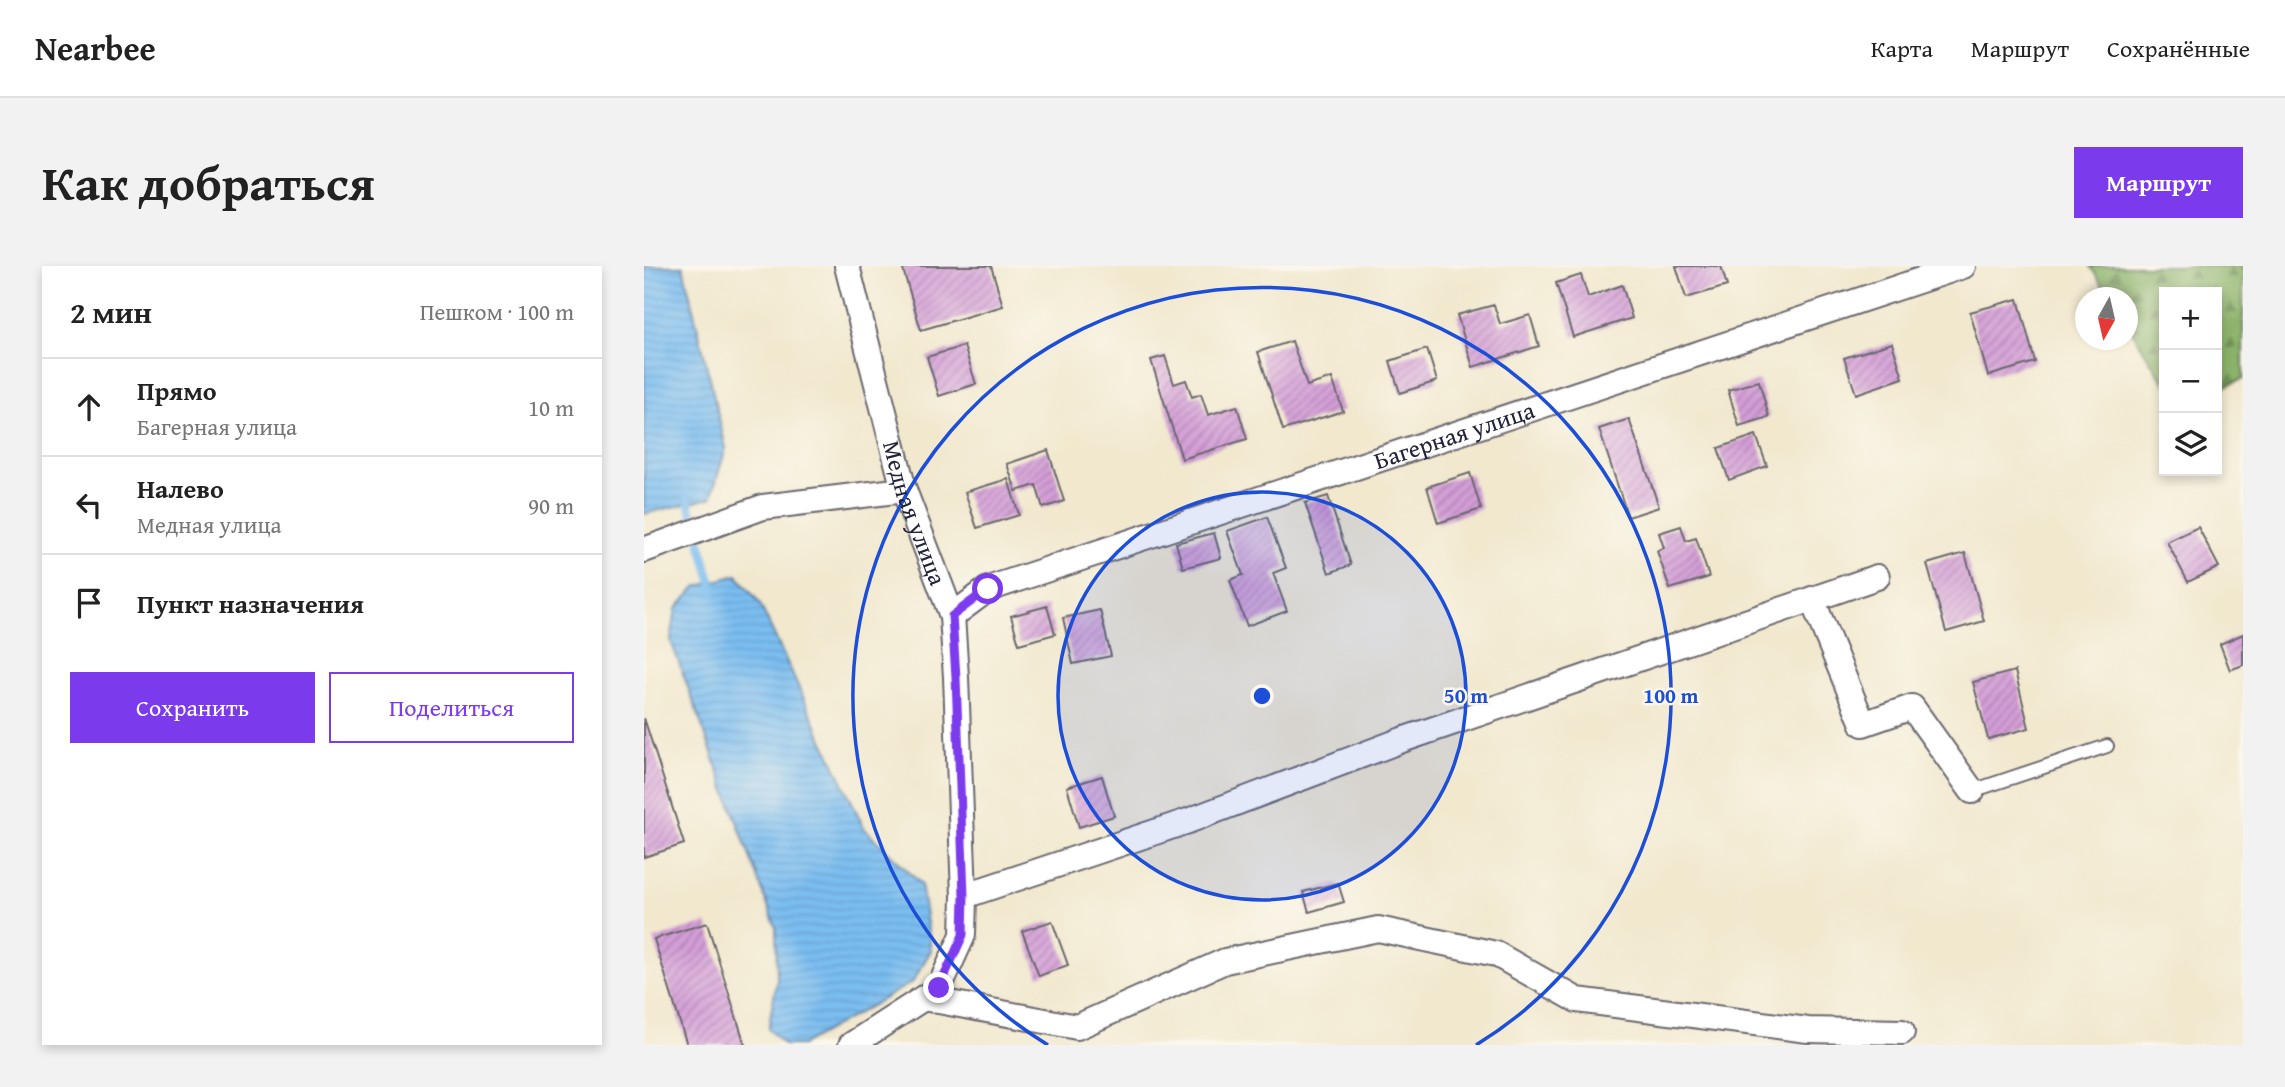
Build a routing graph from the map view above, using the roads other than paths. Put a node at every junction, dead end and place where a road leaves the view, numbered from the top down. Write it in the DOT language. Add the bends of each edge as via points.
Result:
graph roads {
  1 [pos="847,266"];
  2 [pos="1963,266"];
  3 [pos="904,490"];
  4 [pos="644,550"];
  5 [pos="1877,578"];
  6 [pos="1812,599"];
  7 [pos="952,616"];
  8 [pos="2107,746"];
  9 [pos="1972,791"];
  10 [pos="964,896"];
  11 [pos="923,998"];
  12 [pos="1902,1032"];
  13 [pos="850,1045"];
  1 -- 3 [label="street, Медная улица"];
  2 -- 7 [label="street, Багерная улица" via="988,589"];
  3 -- 4 [label="street" via="762,507"];
  3 -- 7 [label="street, Медная улица"];
  5 -- 6 [label="street"];
  6 -- 9 [label="street" via="1863,723 1912,706"];
  6 -- 10 [label="street"];
  7 -- 10 [label="street, Медная улица"];
  8 -- 9 [label="lane"];
  10 -- 11 [label="street, Медная улица" via="963,935 939,988"];
  11 -- 12 [label="street" via="1077,1027 1225,961 1378,929 1496,954 1577,1000 1808,1030"];
  11 -- 13 [label="street, Медная улица"];
}
